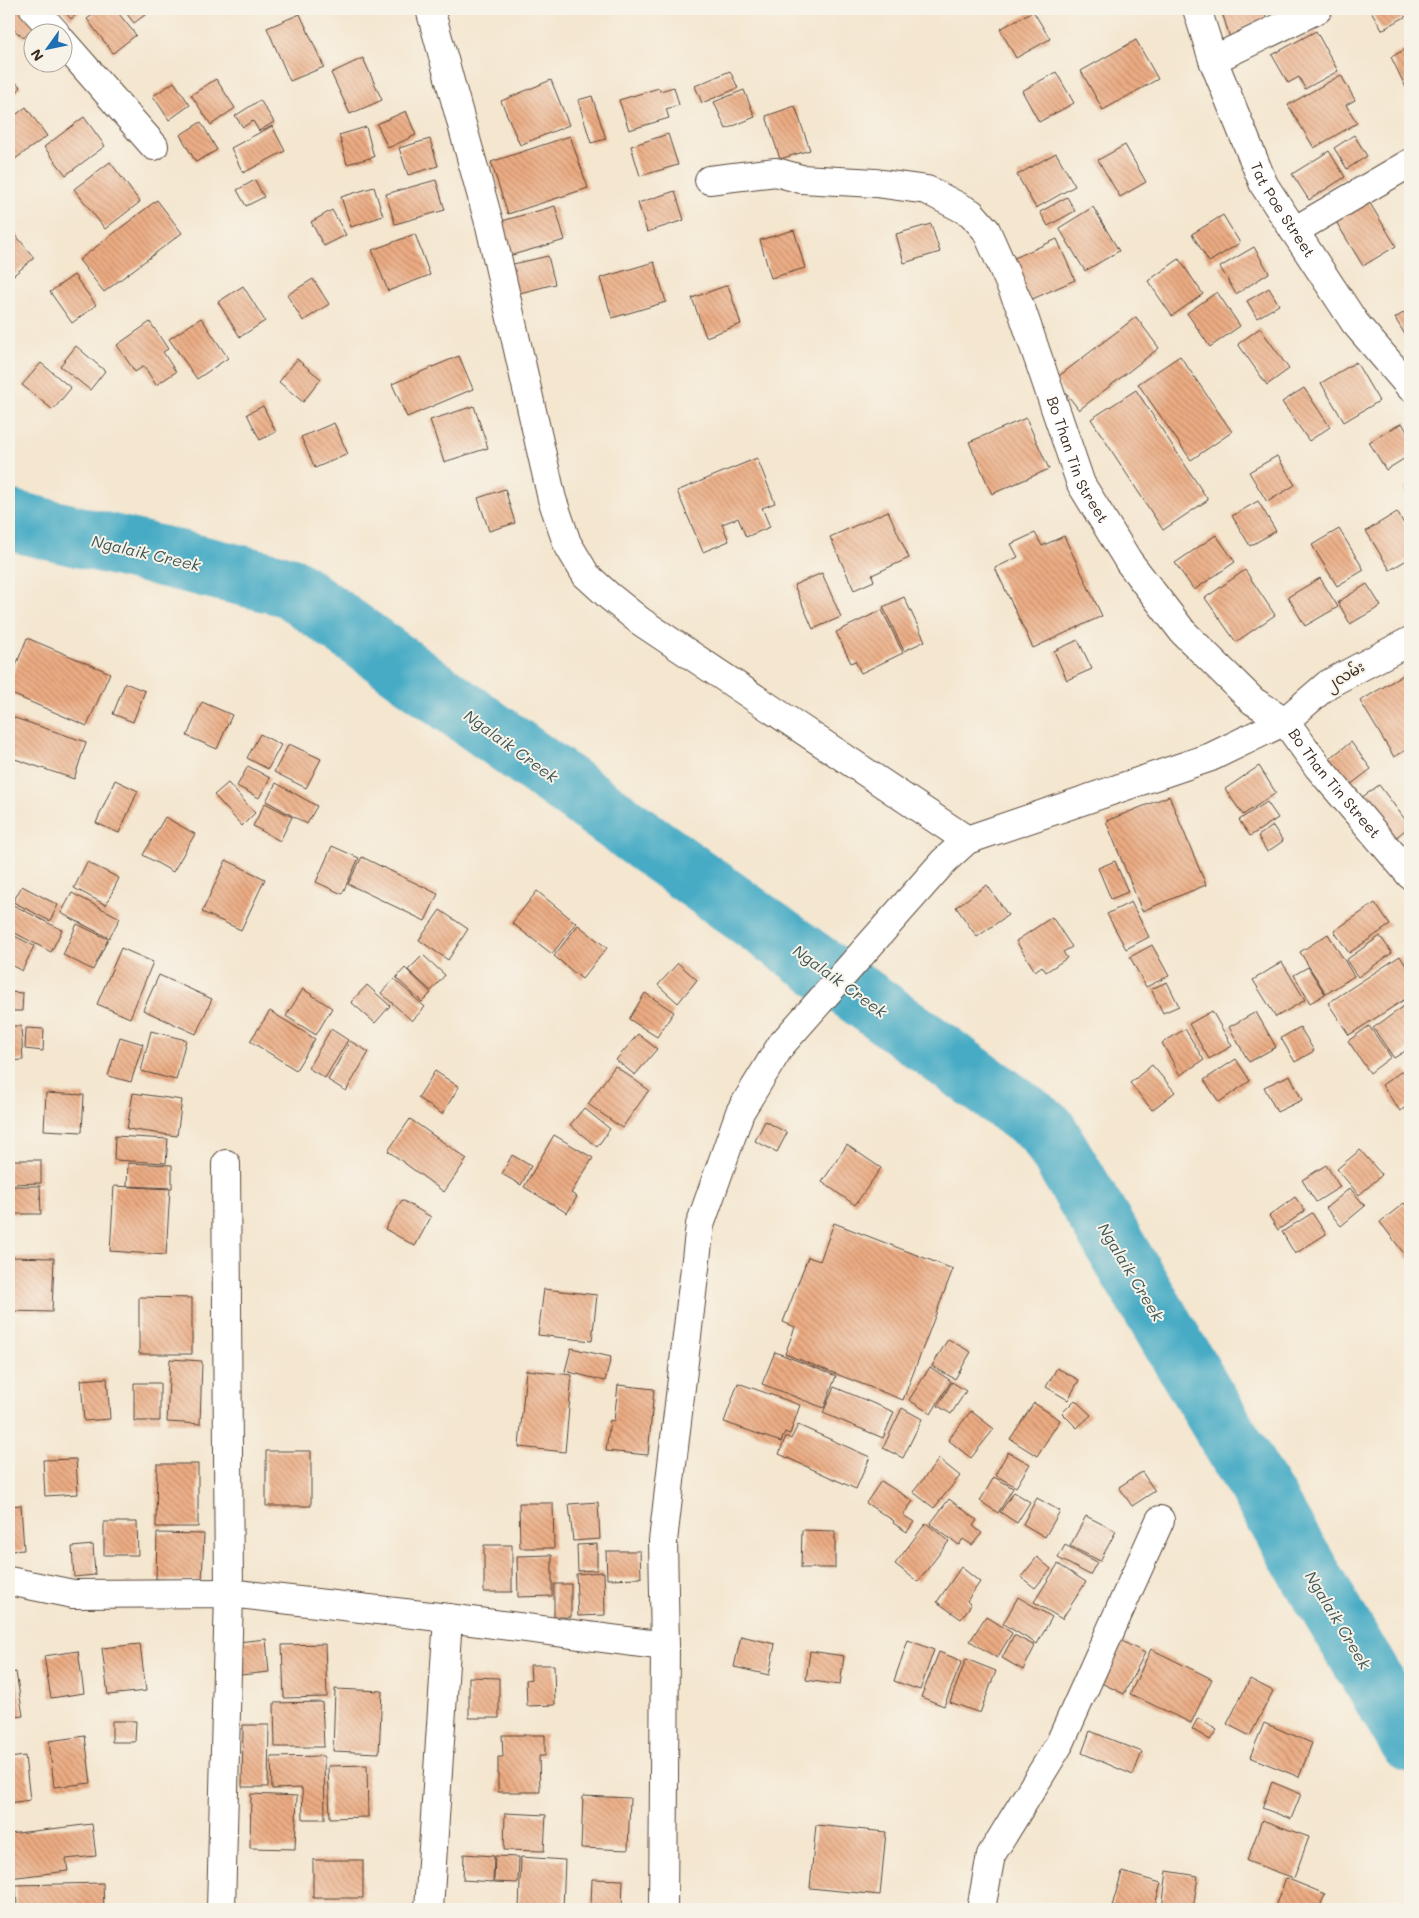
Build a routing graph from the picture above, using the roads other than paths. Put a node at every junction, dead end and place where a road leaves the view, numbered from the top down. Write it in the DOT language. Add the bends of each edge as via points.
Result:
graph roads {
  1 [pos="34,9"];
  2 [pos="430,9"];
  3 [pos="1197,9"];
  4 [pos="1318,9"];
  5 [pos="46,22"];
  6 [pos="72,52"];
  7 [pos="1213,60"];
  8 [pos="154,146"];
  9 [pos="1410,163"];
  10 [pos="709,180"];
  11 [pos="1294,231"];
  12 [pos="1410,387"];
  13 [pos="1410,641"];
  14 [pos="1285,721"];
  15 [pos="967,840"];
  16 [pos="1410,875"];
  17 [pos="226,1164"];
  18 [pos="1160,1520"];
  19 [pos="9,1582"];
  20 [pos="229,1593"];
  21 [pos="448,1618"];
  22 [pos="665,1646"];
  23 [pos="221,1909"];
  24 [pos="429,1909"];
  25 [pos="663,1909"];
  26 [pos="981,1909"];
  1 -- 5 [label="street"];
  2 -- 15 [label="street" via="490,226 552,499 567,543 586,575 640,621"];
  3 -- 7 [label="street, Tat Poe Street"];
  4 -- 7 [label="street"];
  6 -- 8 [label="street"];
  7 -- 11 [label="street, Tat Poe Street" via="1264,186"];
  9 -- 11 [label="street"];
  10 -- 14 [label="street, Bo Than Tin Street" via="776,172 801,179 876,183 927,190 971,213 986,230 1022,311 1081,484 1129,562 1183,632 1253,701"];
  11 -- 12 [label="street, Tat Poe Street" via="1355,323"];
  13 -- 14 [label="street, ၂လမ်း" via="1328,684"];
  14 -- 15 [label="street, ၂လမ်း" via="1211,757"];
  14 -- 16 [label="street, Bo Than Tin Street" via="1318,767"];
  15 -- 22 [label="street" via="944,861 781,1045 740,1112 700,1225 663,1541"];
  17 -- 20 [label="street"];
  18 -- 26 [label="street" via="1060,1743 991,1855"];
  19 -- 20 [label="street" via="73,1594"];
  20 -- 21 [label="street"];
  20 -- 23 [label="street"];
  21 -- 22 [label="street"];
  21 -- 24 [label="street"];
  22 -- 25 [label="street"];
}
